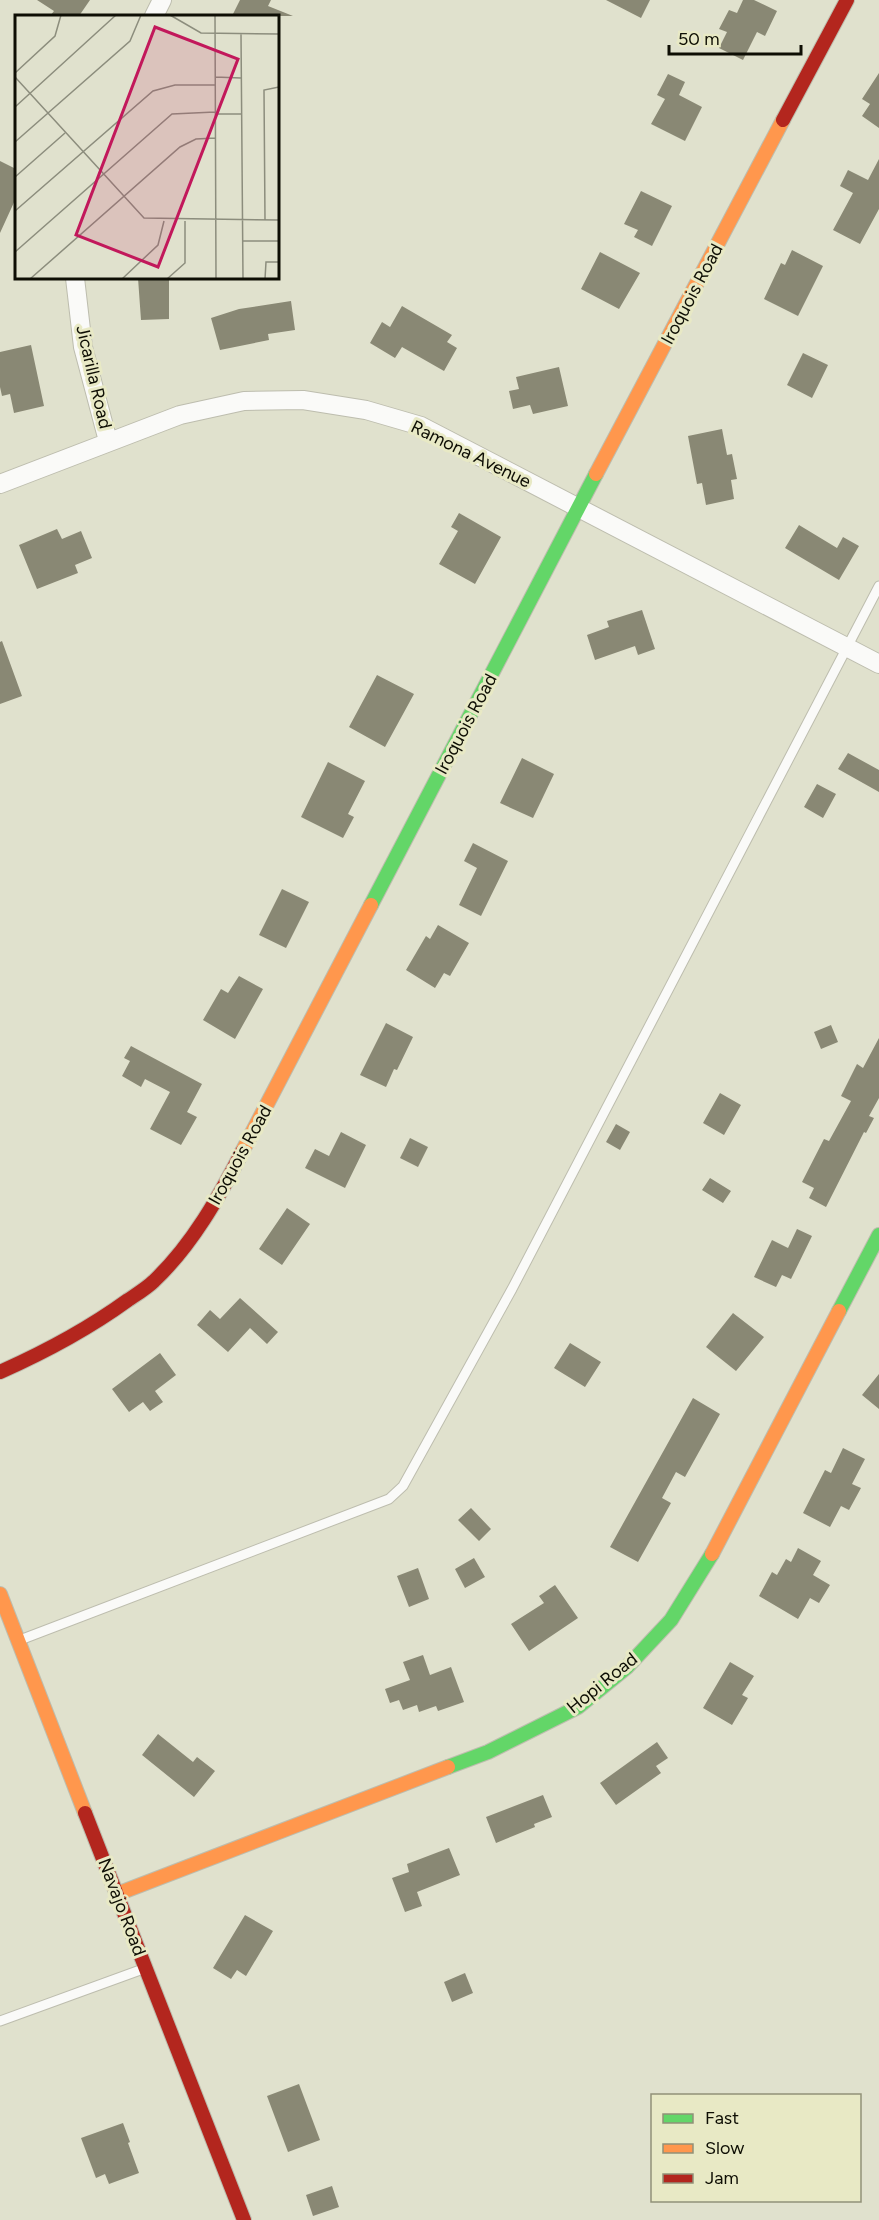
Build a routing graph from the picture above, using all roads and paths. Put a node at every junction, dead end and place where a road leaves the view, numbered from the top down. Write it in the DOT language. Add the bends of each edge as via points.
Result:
graph roads {
  1 [pos="162,0"];
  2 [pos="847,0"];
  3 [pos="154,15"];
  4 [pos="75,279"];
  5 [pos="108,441"];
  6 [pos="0,484"];
  7 [pos="578,508"];
  8 [pos="879,586"];
  9 [pos="847,647"];
  10 [pos="879,664"];
  11 [pos="879,1234"];
  12 [pos="0,1372"];
  13 [pos="0,1594"];
  14 [pos="13,1633"];
  15 [pos="117,1894"];
  16 [pos="146,1968"];
  17 [pos="0,2020"];
  18 [pos="244,2220"];
  1 -- 3 [label="street"];
  2 -- 7 [label="street, Iroquois Road"];
  4 -- 5 [label="street, Jicarilla Road" via="83,347"];
  5 -- 6 [label="street, Ramona Avenue"];
  5 -- 7 [label="street, Ramona Avenue" via="180,415 244,401 303,400 366,410 421,426"];
  7 -- 9 [label="street, Ramona Avenue"];
  7 -- 12 [label="street, Iroquois Road" via="221,1193 190,1239 154,1281 102,1319"];
  8 -- 9 [label="lane"];
  9 -- 10 [label="street, Ramona Avenue"];
  9 -- 14 [label="lane" via="512,1289 403,1486 389,1499"];
  11 -- 15 [label="street, Hopi Road" via="705,1567 671,1620 627,1667 578,1707 488,1752"];
  13 -- 14 [label="street, Navajo Road"];
  14 -- 15 [label="street, Navajo Road"];
  15 -- 16 [label="street, Navajo Road"];
  16 -- 17 [label="lane"];
  16 -- 18 [label="street, Navajo Road"];
}
